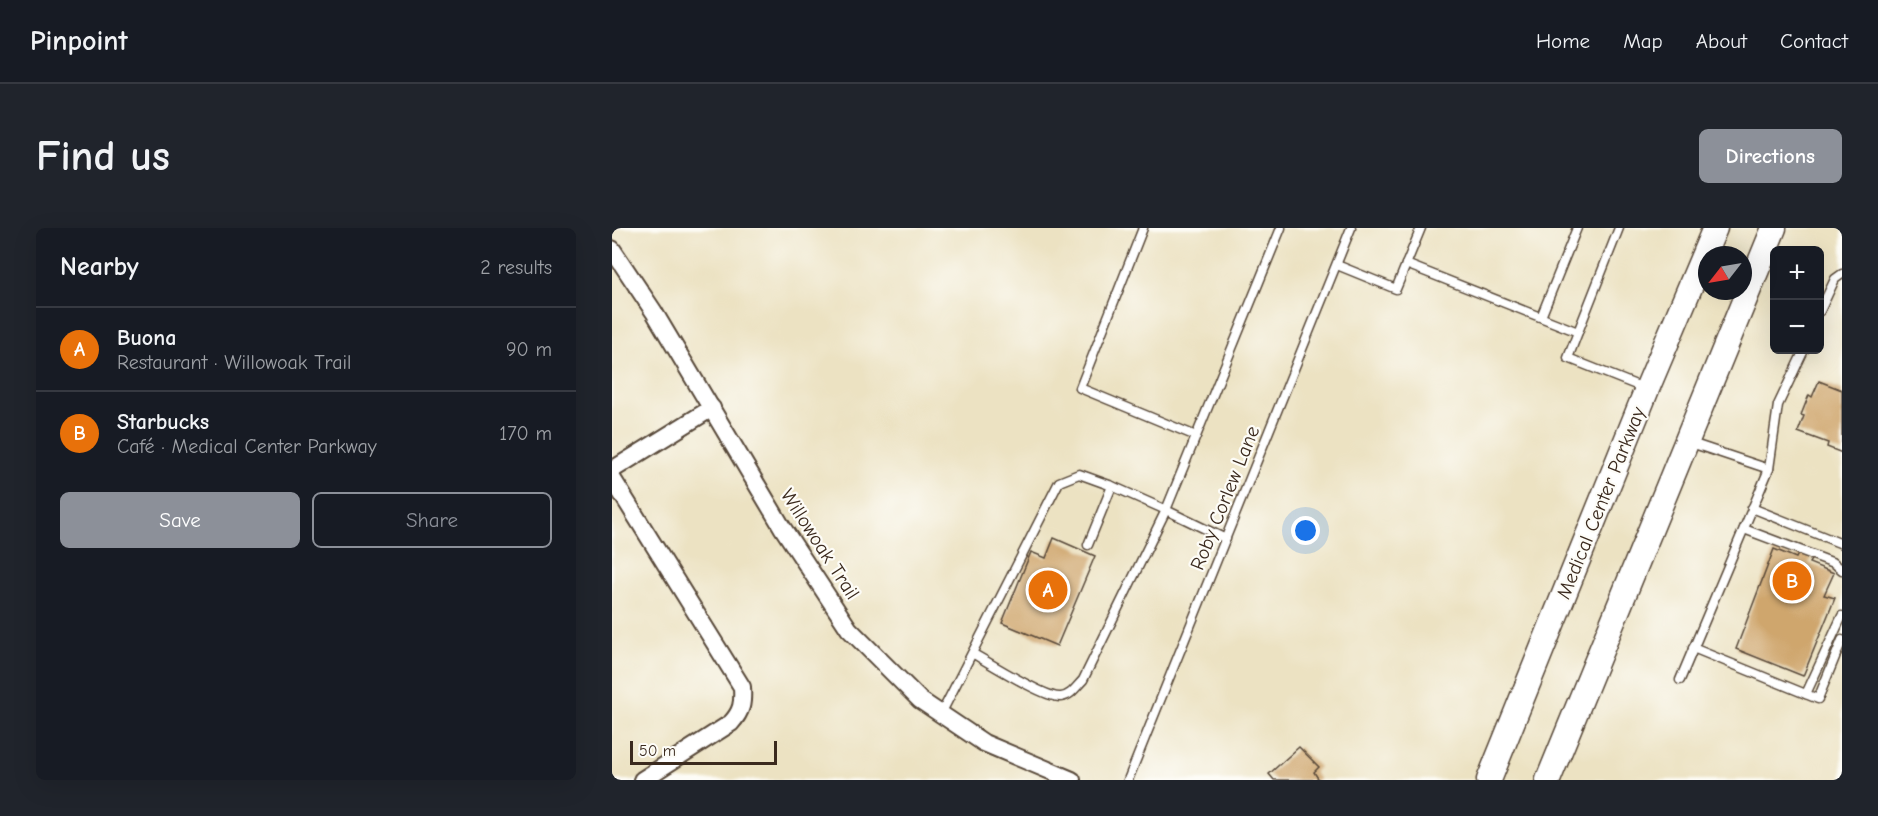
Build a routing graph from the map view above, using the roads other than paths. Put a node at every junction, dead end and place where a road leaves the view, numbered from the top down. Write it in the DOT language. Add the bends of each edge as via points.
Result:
graph roads {
  1 [pos="1143,228"];
  2 [pos="1281,228"];
  3 [pos="1352,228"];
  4 [pos="1421,228"];
  5 [pos="1577,228"];
  6 [pos="1619,228"];
  7 [pos="1715,228"];
  8 [pos="1774,228"];
  9 [pos="612,249"];
  10 [pos="1406,264"];
  11 [pos="1337,265"];
  12 [pos="1842,274"];
  13 [pos="1824,302"];
  14 [pos="1542,317"];
  15 [pos="1578,332"];
  16 [pos="1802,354"];
  17 [pos="1647,389"];
  18 [pos="712,408"];
  19 [pos="1196,436"];
  20 [pos="1686,441"];
  21 [pos="612,470"];
  22 [pos="1769,470"];
  23 [pos="612,478"];
  24 [pos="1112,486"];
  25 [pos="1752,508"];
  26 [pos="1166,510"];
  27 [pos="1744,529"];
  28 [pos="1226,539"];
  29 [pos="1842,544"];
  30 [pos="1088,545"];
  31 [pos="1842,570"];
  32 [pos="1842,616"];
  33 [pos="1842,640"];
  34 [pos="1693,648"];
  35 [pos="972,653"];
  36 [pos="1680,680"];
  37 [pos="1806,694"];
  38 [pos="941,714"];
  39 [pos="642,780"];
  40 [pos="1072,780"];
  41 [pos="1128,780"];
  42 [pos="1489,780"];
  43 [pos="1548,780"];
  1 -- 19 [label="lane" via="1080,388"];
  2 -- 19 [label="lane"];
  3 -- 11 [label="lane, Roby Corlew Lane"];
  4 -- 10 [label="lane"];
  5 -- 14 [label="lane"];
  6 -- 15 [label="lane"];
  7 -- 17 [label="main road, Medical Center Parkway"];
  8 -- 20 [label="main road"];
  9 -- 18 [label="street, Willowoak Trail"];
  10 -- 11 [label="lane" via="1396,289"];
  10 -- 14 [label="lane"];
  11 -- 28 [label="lane, Roby Corlew Lane"];
  12 -- 13 [label="lane" via="1835,279"];
  14 -- 15 [label="lane"];
  15 -- 17 [label="lane" via="1568,358"];
  16 -- 22 [label="lane" via="1778,405"];
  17 -- 42 [label="main road, Medical Center Parkway"];
  18 -- 21 [label="street"];
  18 -- 38 [label="street, Willowoak Trail" via="782,527 849,629 920,700"];
  19 -- 26 [label="lane"];
  20 -- 22 [label="lane"];
  20 -- 43 [label="main road"];
  22 -- 25 [label="lane"];
  23 -- 39 [label="street" via="742,687 740,714 732,723"];
  24 -- 26 [label="lane"];
  24 -- 30 [label="lane"];
  24 -- 35 [label="lane" via="1079,474 1059,482"];
  25 -- 27 [label="lane"];
  25 -- 29 [label="lane"];
  26 -- 28 [label="lane"];
  26 -- 35 [label="lane" via="1083,680 1071,694 1059,698 1040,691"];
  27 -- 31 [label="lane" via="1834,563"];
  27 -- 34 [label="lane"];
  28 -- 41 [label="lane, Roby Corlew Lane"];
  32 -- 37 [label="lane"];
  33 -- 37 [label="lane" via="1818,699"];
  34 -- 36 [label="lane"];
  34 -- 37 [label="lane"];
  35 -- 38 [label="lane"];
  38 -- 40 [label="street, Willowoak Trail" via="984,743"];
}
